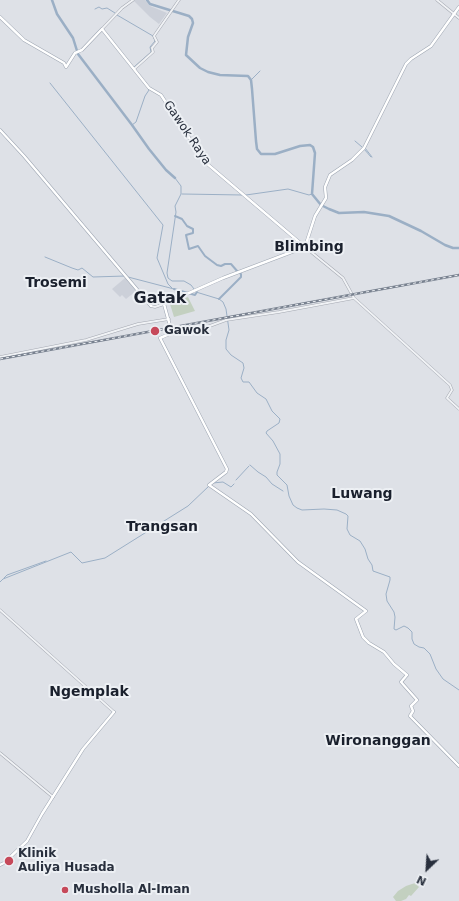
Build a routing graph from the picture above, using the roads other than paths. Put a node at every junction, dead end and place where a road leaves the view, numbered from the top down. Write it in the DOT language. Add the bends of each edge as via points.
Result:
graph roads {
  1 [pos="133,0"];
  2 [pos="179,0"];
  3 [pos="437,0"];
  4 [pos="459,7"];
  5 [pos="454,14"];
  6 [pos="0,17"];
  7 [pos="459,18"];
  8 [pos="102,29"];
  9 [pos="64,63"];
  10 [pos="69,63"];
  11 [pos="133,68"];
  12 [pos="0,130"];
  13 [pos="305,247"];
  14 [pos="354,298"];
  15 [pos="164,304"];
  16 [pos="151,306"];
  17 [pos="168,319"];
  18 [pos="172,332"];
  19 [pos="0,357"];
  20 [pos="459,409"];
  21 [pos="0,610"];
  22 [pos="114,712"];
  23 [pos="0,753"];
  24 [pos="459,766"];
  25 [pos="52,796"];
  26 [pos="0,865"];
  1 -- 8 [label="street"];
  2 -- 11 [label="street" via="154,36 157,42 152,48 153,52"];
  3 -- 5 [label="street"];
  4 -- 5 [label="main road"];
  5 -- 7 [label="street"];
  5 -- 13 [label="main road" via="431,46 406,64 364,148 330,175 325,201 315,216"];
  6 -- 9 [label="main road" via="24,40"];
  8 -- 10 [label="main road"];
  8 -- 11 [label="main road, Gawok Raya"];
  9 -- 10 [label="main road"];
  9 -- 10 [label="main road" via="66,67"];
  11 -- 13 [label="main road, Gawok Raya" via="149,89 161,95 205,162"];
  12 -- 16 [label="main road"];
  13 -- 14 [label="street" via="343,278"];
  13 -- 15 [label="main road" via="237,272"];
  14 -- 18 [label="street"];
  14 -- 20 [label="street" via="450,385 452,390 447,398"];
  15 -- 16 [label="street"];
  15 -- 17 [label="main road"];
  17 -- 18 [label="main road"];
  17 -- 19 [label="street" via="138,324 88,340"];
  18 -- 24 [label="main road" via="171,335 161,337 161,342 227,468 226,472 209,485 251,514 298,562 366,611 356,619 363,637 384,652 407,675 401,682 417,700 411,706 413,711 410,716"];
  21 -- 22 [label="street"];
  22 -- 25 [label="main road" via="83,750"];
  23 -- 25 [label="street"];
  25 -- 26 [label="main road" via="27,841"];
}
